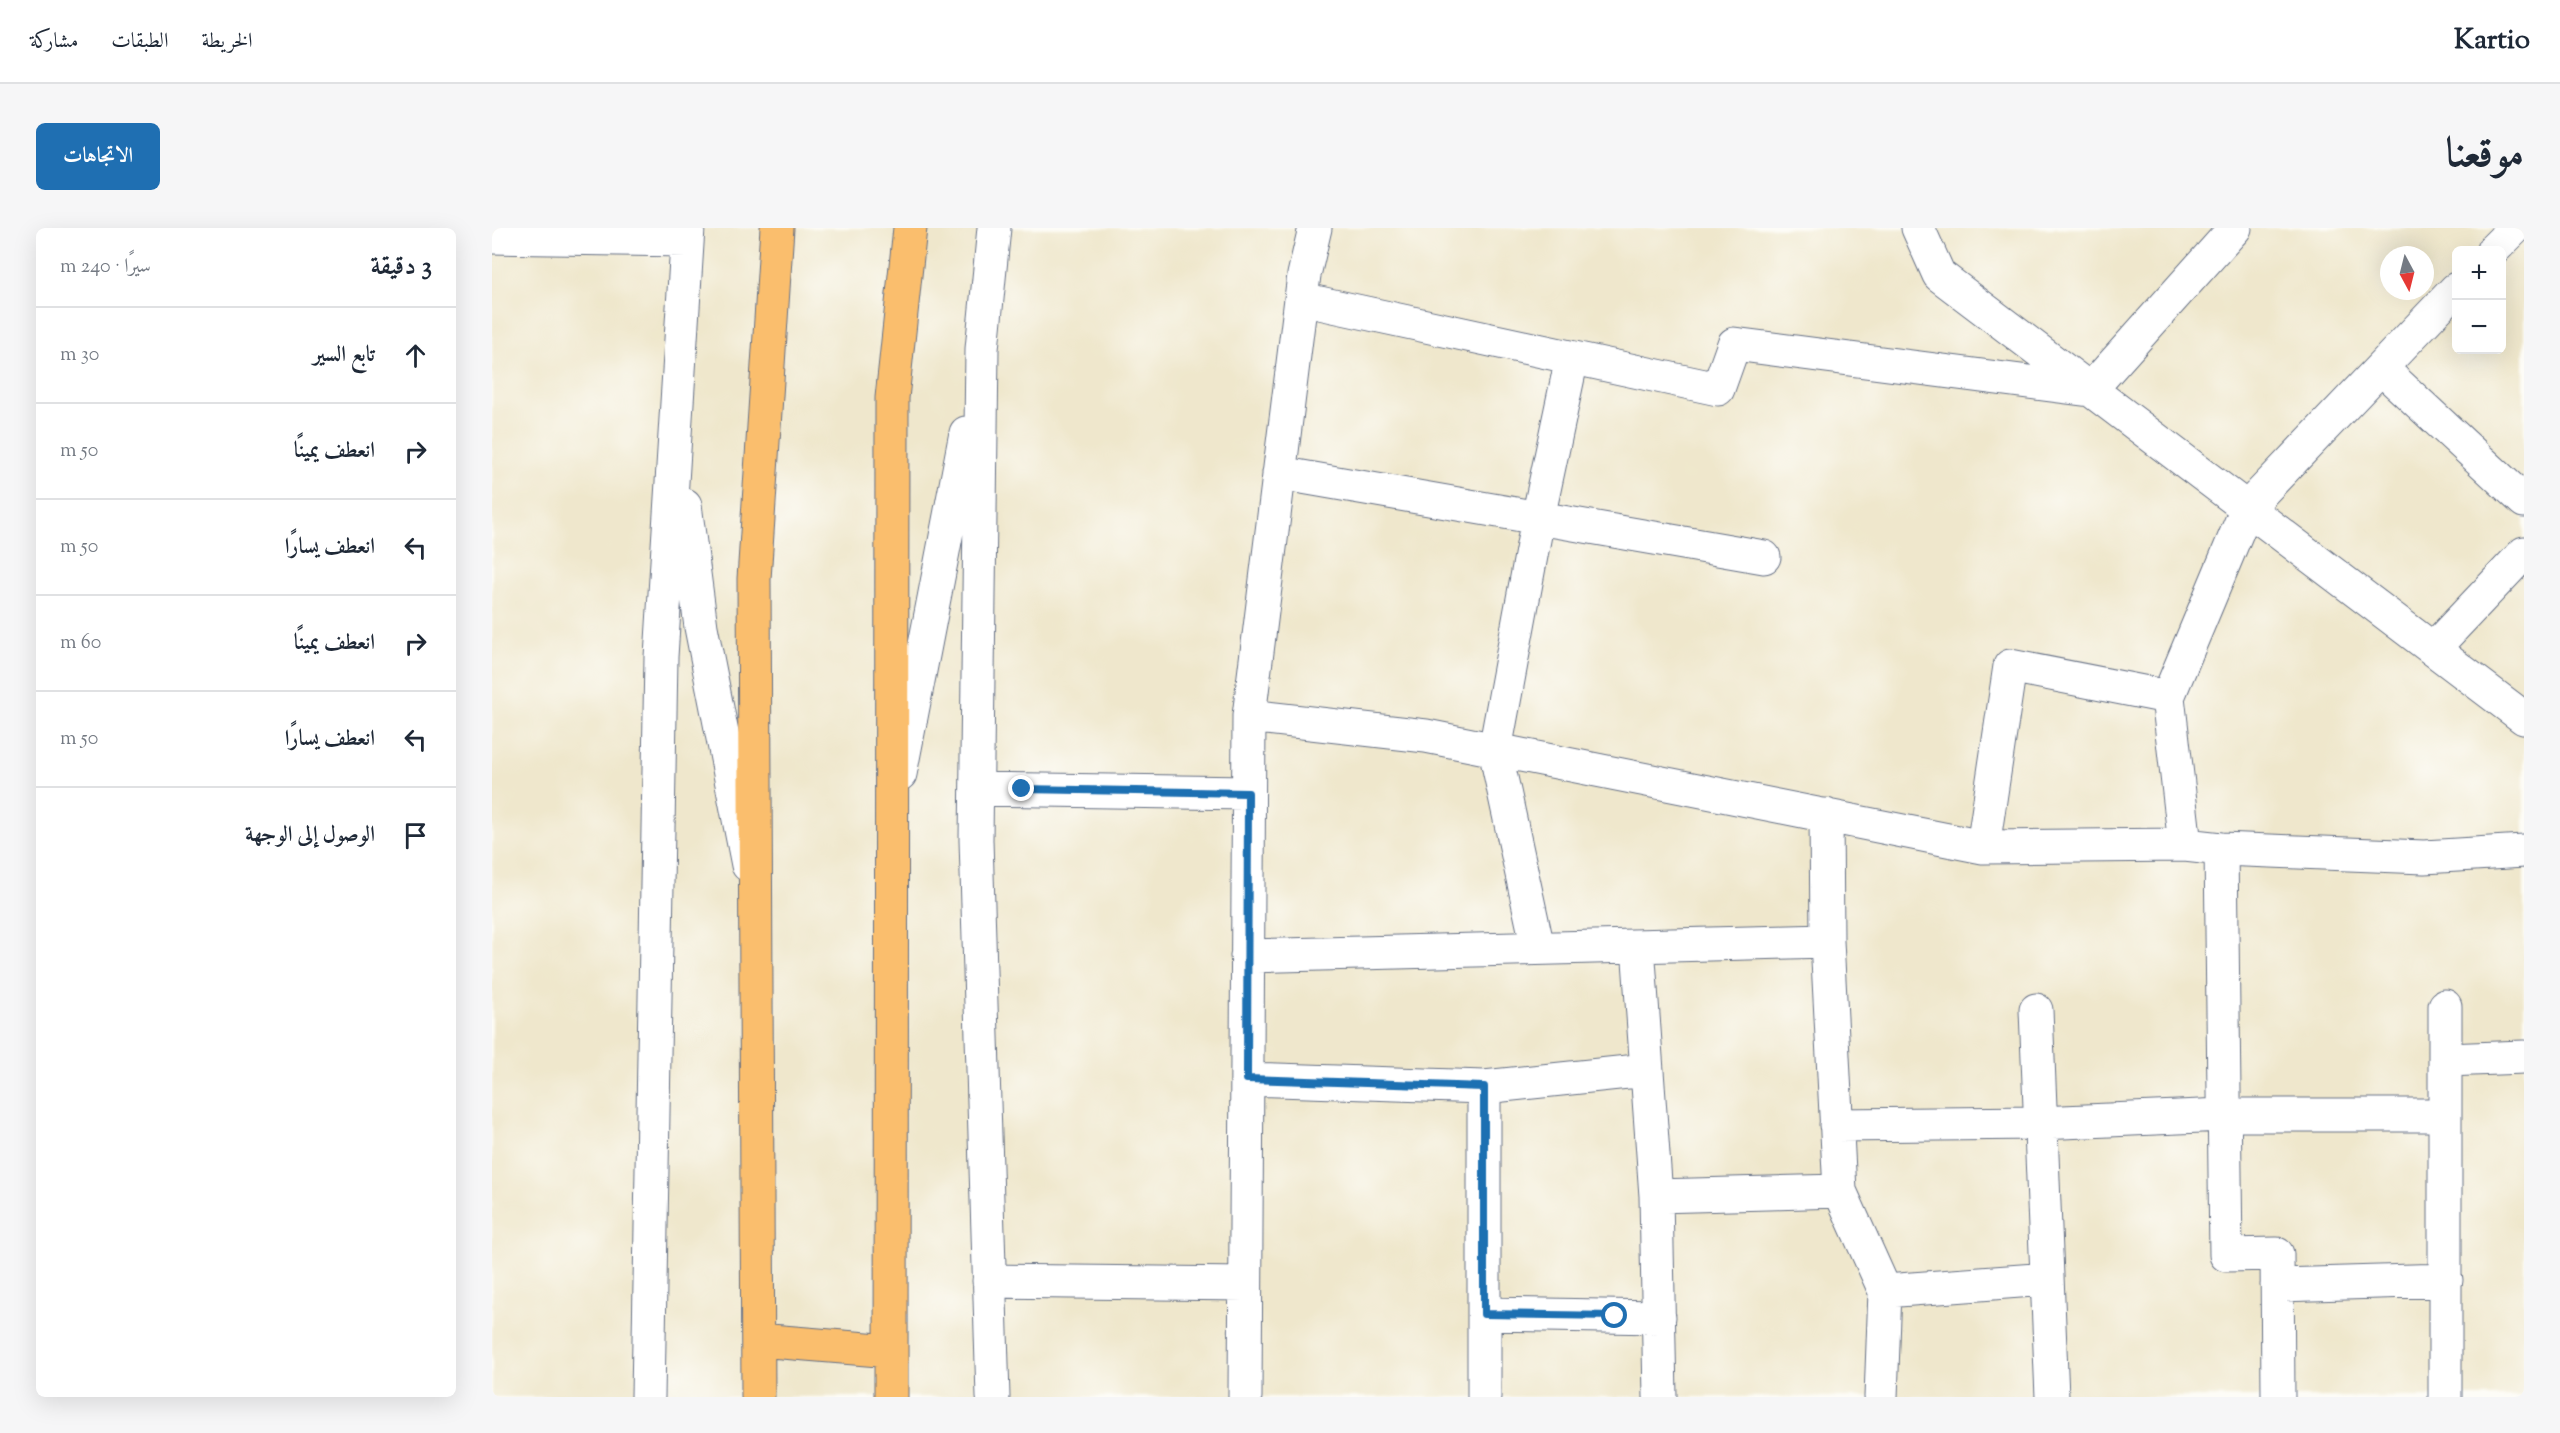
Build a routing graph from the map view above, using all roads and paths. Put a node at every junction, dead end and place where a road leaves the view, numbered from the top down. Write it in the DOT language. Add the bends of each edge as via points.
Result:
graph roads {
  1 [pos="777,228"];
  2 [pos="910,228"];
  3 [pos="994,228"];
  4 [pos="1315,228"];
  5 [pos="1918,228"];
  6 [pos="2235,228"];
  7 [pos="2515,228"];
  8 [pos="688,234"];
  9 [pos="492,237"];
  10 [pos="2497,246"];
  11 [pos="2452,294"];
  12 [pos="1301,299"];
  13 [pos="982,349"];
  14 [pos="1572,358"];
  15 [pos="2381,368"];
  16 [pos="2090,390"];
  17 [pos="675,432"];
  18 [pos="1280,473"];
  19 [pos="2524,501"];
  20 [pos="2247,508"];
  21 [pos="1538,518"];
  22 [pos="2524,553"];
  23 [pos="1764,557"];
  24 [pos="2433,649"];
  25 [pos="2168,697"];
  26 [pos="1249,716"];
  27 [pos="2524,718"];
  28 [pos="1495,750"];
  29 [pos="977,789"];
  30 [pos="1248,793"];
  31 [pos="1826,815"];
  32 [pos="891,820"];
  33 [pos="2185,845"];
  34 [pos="1983,847"];
  35 [pos="2221,849"];
  36 [pos="2524,851"];
  37 [pos="756,906"];
  38 [pos="1827,941"];
  39 [pos="1638,946"];
  40 [pos="1538,948"];
  41 [pos="1247,956"];
  42 [pos="2445,1006"];
  43 [pos="2036,1010"];
  44 [pos="2524,1057"];
  45 [pos="2446,1060"];
  46 [pos="1647,1070"];
  47 [pos="1247,1079"];
  48 [pos="1484,1087"];
  49 [pos="2224,1114"];
  50 [pos="2445,1115"];
  51 [pos="2040,1123"];
  52 [pos="1836,1125"];
  53 [pos="1840,1191"];
  54 [pos="1656,1196"];
  55 [pos="2047,1279"];
  56 [pos="2445,1280"];
  57 [pos="989,1281"];
  58 [pos="1245,1284"];
  59 [pos="2277,1285"];
  60 [pos="1885,1291"];
  61 [pos="1484,1314"];
  62 [pos="1659,1317"];
  63 [pos="758,1340"];
  64 [pos="891,1351"];
  65 [pos="648,1397"];
  66 [pos="758,1397"];
  67 [pos="891,1397"];
  68 [pos="993,1397"];
  69 [pos="1245,1397"];
  70 [pos="1484,1397"];
  71 [pos="1660,1397"];
  72 [pos="1881,1397"];
  73 [pos="2052,1397"];
  74 [pos="2278,1397"];
  75 [pos="2445,1397"];
  1 -- 37 [label="main road" via="754,579"];
  2 -- 32 [label="main road" via="892,398"];
  3 -- 13 [label="street"];
  4 -- 12 [label="street"];
  5 -- 16 [label="street" via="1939,275"];
  6 -- 16 [label="street"];
  7 -- 10 [label="street"];
  8 -- 9 [label="street"];
  8 -- 17 [label="street"];
  11 -- 15 [label="street"];
  12 -- 14 [label="street"];
  12 -- 18 [label="street"];
  13 -- 29 [label="street"];
  13 -- 32 [label="street"];
  14 -- 16 [label="street" via="1718,389 1734,344"];
  14 -- 21 [label="street"];
  15 -- 19 [label="street"];
  15 -- 20 [label="street"];
  16 -- 20 [label="street"];
  17 -- 37 [label="street" via="701,627"];
  17 -- 65 [label="street" via="661,657"];
  18 -- 21 [label="street"];
  18 -- 26 [label="street"];
  20 -- 24 [label="street"];
  20 -- 25 [label="street"];
  21 -- 23 [label="street"];
  21 -- 28 [label="street"];
  22 -- 24 [label="street"];
  24 -- 27 [label="street"];
  25 -- 33 [label="street"];
  25 -- 34 [label="street" via="2010,666"];
  26 -- 28 [label="street" via="1426,736"];
  26 -- 30 [label="street"];
  28 -- 31 [label="street"];
  28 -- 40 [label="street"];
  29 -- 30 [label="street"];
  29 -- 57 [label="street"];
  30 -- 41 [label="street"];
  31 -- 34 [label="street"];
  31 -- 38 [label="street"];
  32 -- 64 [label="main road"];
  33 -- 34 [label="street"];
  33 -- 35 [label="street"];
  35 -- 36 [label="street" via="2424,857"];
  35 -- 49 [label="street"];
  37 -- 63 [label="main road"];
  38 -- 39 [label="street"];
  38 -- 52 [label="street"];
  39 -- 40 [label="street"];
  39 -- 46 [label="street"];
  40 -- 41 [label="street"];
  41 -- 47 [label="street"];
  42 -- 45 [label="street"];
  43 -- 51 [label="street"];
  44 -- 45 [label="street"];
  45 -- 50 [label="street"];
  46 -- 48 [label="street"];
  46 -- 54 [label="street"];
  47 -- 48 [label="street"];
  47 -- 58 [label="street"];
  48 -- 61 [label="street"];
  49 -- 50 [label="street"];
  49 -- 51 [label="street"];
  49 -- 59 [label="street" via="2226,1255 2277,1254"];
  50 -- 56 [label="street"];
  51 -- 52 [label="street"];
  51 -- 55 [label="street"];
  52 -- 53 [label="street"];
  53 -- 54 [label="street"];
  53 -- 60 [label="street"];
  54 -- 62 [label="street"];
  55 -- 60 [label="street"];
  55 -- 73 [label="street"];
  56 -- 59 [label="street"];
  56 -- 75 [label="street"];
  57 -- 58 [label="street"];
  57 -- 68 [label="street"];
  58 -- 69 [label="street"];
  59 -- 74 [label="street"];
  60 -- 72 [label="street"];
  61 -- 62 [label="street"];
  61 -- 70 [label="street"];
  62 -- 71 [label="street"];
  63 -- 64 [label="main road"];
  63 -- 66 [label="main road"];
  64 -- 67 [label="main road"];
}
